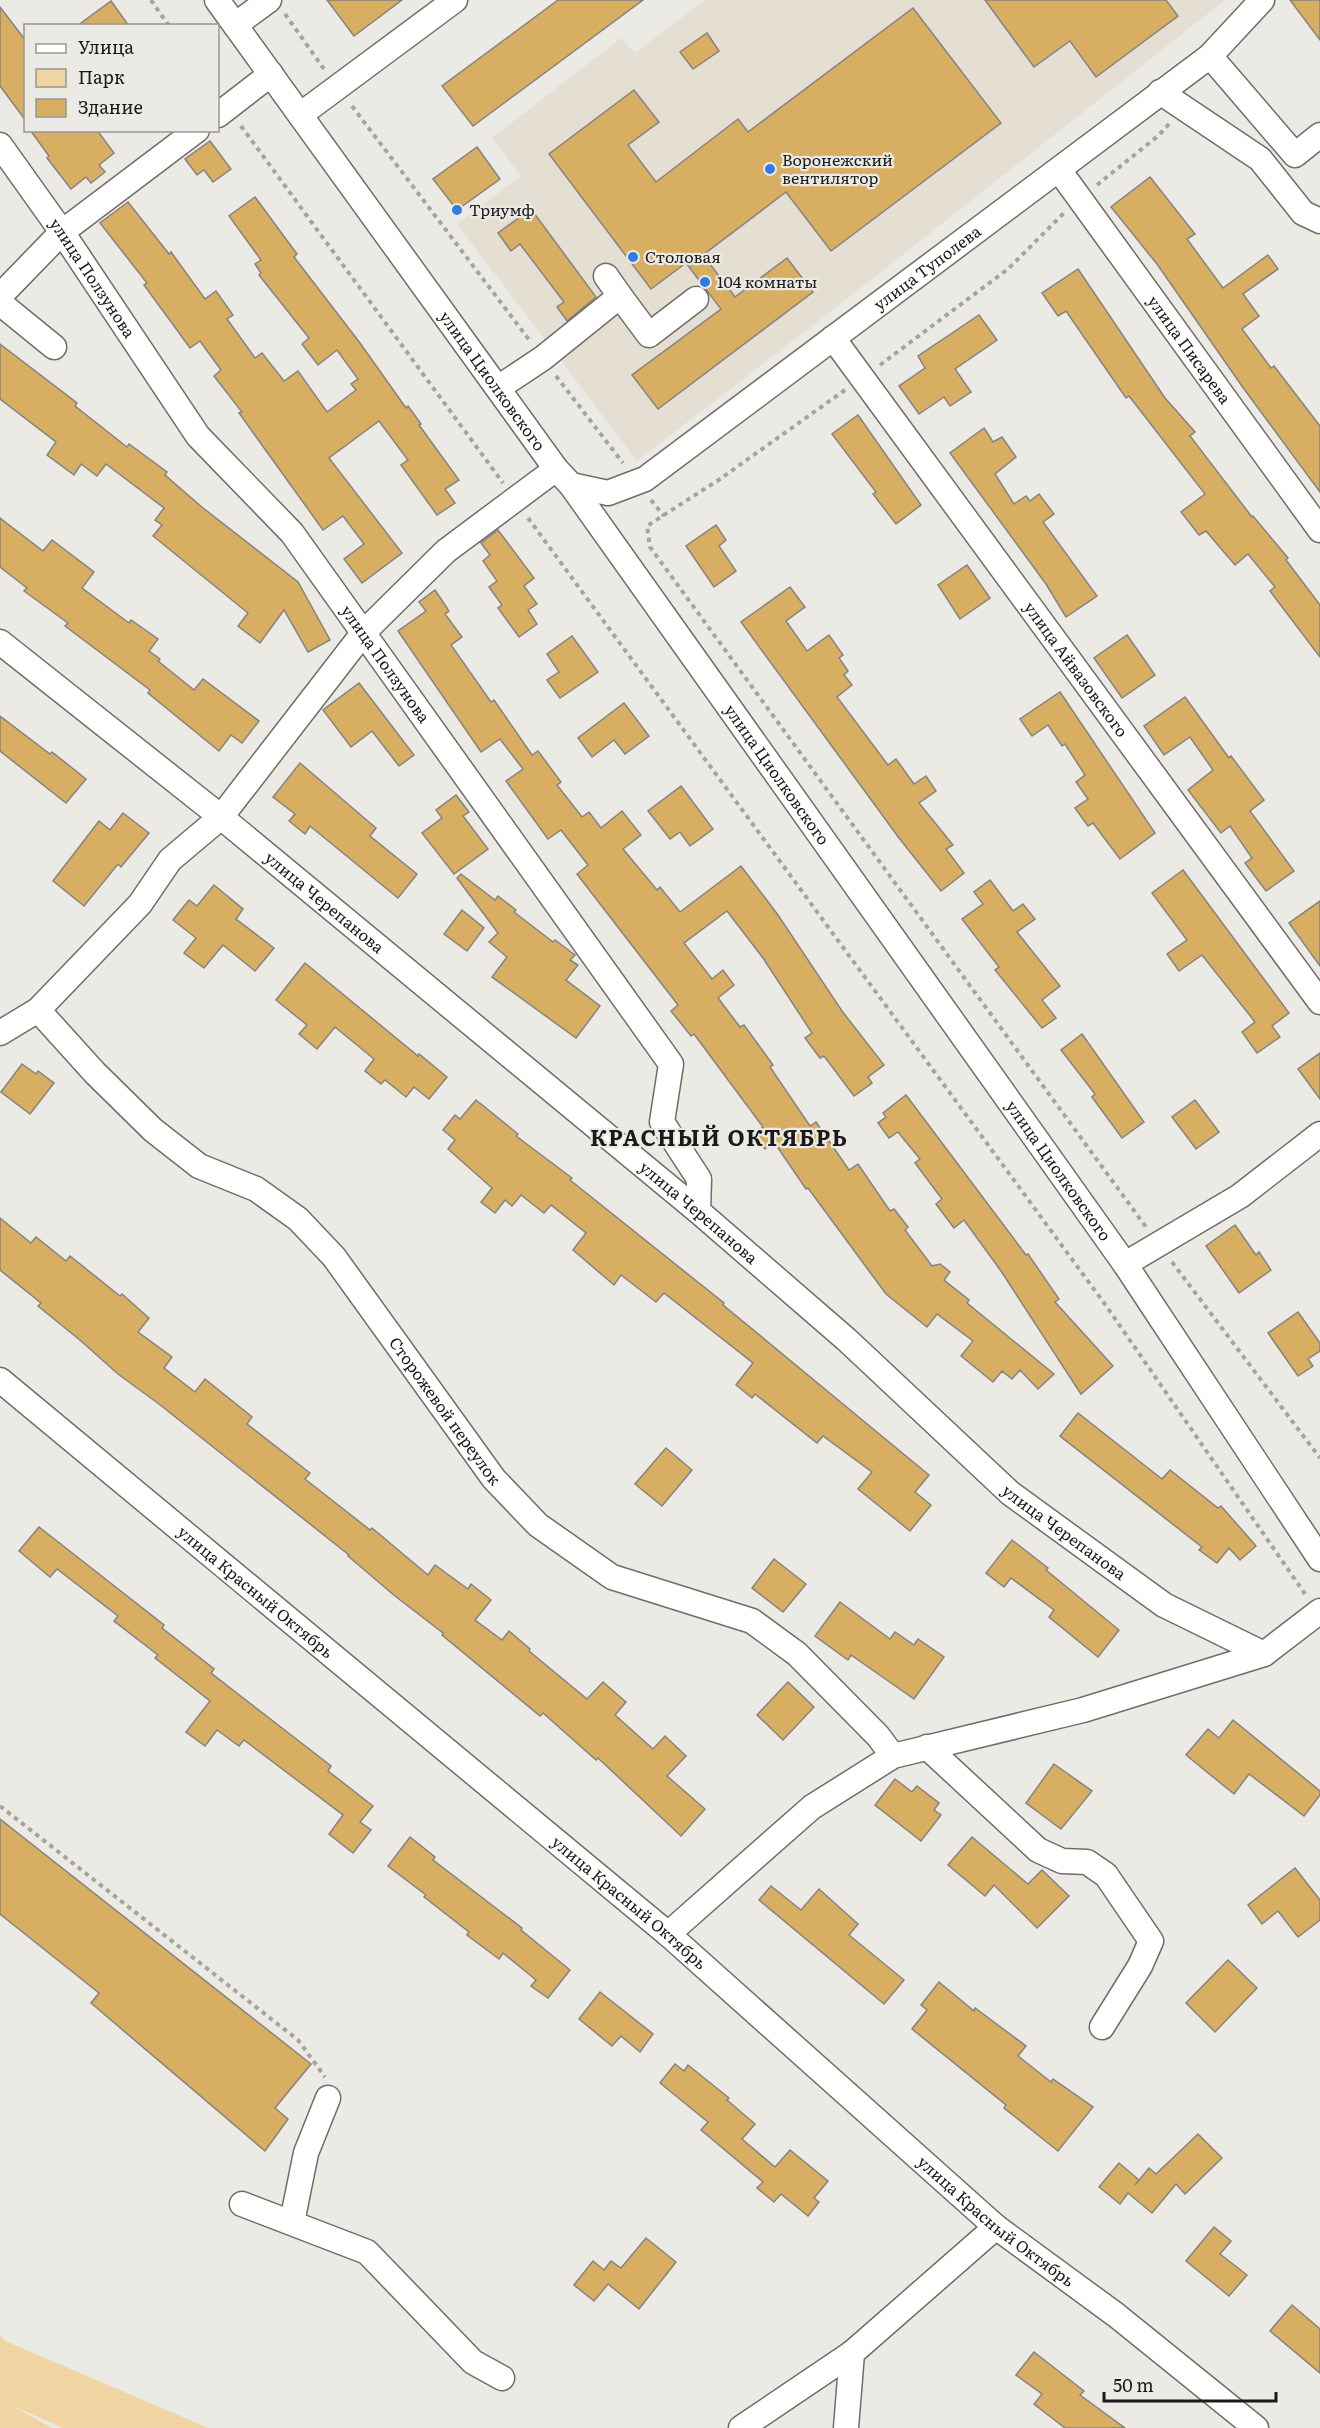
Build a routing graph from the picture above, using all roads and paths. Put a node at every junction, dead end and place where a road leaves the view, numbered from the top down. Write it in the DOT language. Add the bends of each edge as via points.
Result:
graph roads {
  1 [pos="151,0"];
  2 [pos="217,0"];
  3 [pos="1262,0"];
  4 [pos="452,1"];
  5 [pos="275,5"];
  6 [pos="168,24"];
  7 [pos="235,25"];
  8 [pos="1210,56"];
  9 [pos="271,74"];
  10 [pos="337,87"];
  11 [pos="1160,92"];
  12 [pos="1184,108"];
  13 [pos="222,111"];
  14 [pos="300,115"];
  15 [pos="193,132"];
  16 [pos="1320,135"];
  17 [pos="0,145"];
  18 [pos="1059,170"];
  19 [pos="1079,198"];
  20 [pos="1320,221"];
  21 [pos="62,232"];
  22 [pos="606,276"];
  23 [pos="0,296"];
  24 [pos="620,296"];
  25 [pos="696,299"];
  26 [pos="0,303"];
  27 [pos="832,338"];
  28 [pos="54,347"];
  29 [pos="543,358"];
  30 [pos="862,378"];
  31 [pos="498,388"];
  32 [pos="563,477"];
  33 [pos="637,482"];
  34 [pos="515,500"];
  35 [pos="664,516"];
  36 [pos="1320,530"];
  37 [pos="364,632"];
  38 [pos="0,642"];
  39 [pos="221,817"];
  40 [pos="1320,1002"];
  41 [pos="38,1010"];
  42 [pos="0,1033"];
  43 [pos="1320,1134"];
  44 [pos="698,1211"];
  45 [pos="1158,1244"];
  46 [pos="1125,1264"];
  47 [pos="0,1380"];
  48 [pos="1320,1458"];
  49 [pos="1320,1559"];
  50 [pos="1319,1612"];
  51 [pos="1264,1654"];
  52 [pos="927,1747"];
  53 [pos="893,1756"];
  54 [pos="0,1806"];
  55 [pos="668,1934"];
  56 [pos="1102,2027"];
  57 [pos="328,2090"];
  58 [pos="242,2204"];
  59 [pos="292,2222"];
  60 [pos="996,2227"];
  61 [pos="852,2353"];
  62 [pos="502,2378"];
  63 [pos="741,2428"];
  64 [pos="846,2428"];
  65 [pos="1256,2428"];
  1 -- 6 [label="path"];
  2 -- 7 [label="street, улица Циолковского"];
  3 -- 8 [label="street, улица Туполева"];
  4 -- 10 [label="street"];
  5 -- 7 [label="street"];
  5 -- 10 [label="path"];
  7 -- 9 [label="street, улица Циолковского"];
  8 -- 11 [label="street, улица Туполева"];
  8 -- 16 [label="street" via="1295,155"];
  9 -- 13 [label="street"];
  9 -- 14 [label="street, улица Циолковского"];
  10 -- 14 [label="street"];
  10 -- 29 [label="path"];
  11 -- 12 [label="street"];
  11 -- 18 [label="street, улица Туполева"];
  12 -- 19 [label="path" via="1158,136"];
  12 -- 20 [label="street" via="1260,159 1303,213"];
  13 -- 34 [label="path"];
  14 -- 31 [label="street, улица Циолковского"];
  15 -- 21 [label="street"];
  17 -- 21 [label="street, улица Ползунова"];
  18 -- 19 [label="street, улица Писарева"];
  18 -- 27 [label="street, улица Туполева"];
  19 -- 30 [label="path" via="1008,269"];
  19 -- 36 [label="street, улица Писарева"];
  21 -- 23 [label="street"];
  21 -- 37 [label="street, улица Ползунова" via="198,436 292,532"];
  22 -- 24 [label="street"];
  24 -- 25 [label="street" via="650,335"];
  24 -- 29 [label="street"];
  26 -- 28 [label="street"];
  27 -- 30 [label="street, улица Айвазовского"];
  27 -- 33 [label="street, улица Туполева"];
  29 -- 31 [label="street"];
  29 -- 33 [label="path"];
  30 -- 35 [label="path"];
  30 -- 40 [label="street, улица Айвазовского"];
  31 -- 32 [label="street, улица Циолковского"];
  32 -- 33 [label="street, улица Туполева" via="608,493"];
  32 -- 34 [label="street"];
  32 -- 46 [label="street, улица Циолковского"];
  33 -- 35 [label="path"];
  34 -- 37 [label="street" via="446,551"];
  34 -- 50 [label="path" via="1107,1308"];
  35 -- 45 [label="path" via="648,526 650,547"];
  37 -- 39 [label="street"];
  37 -- 44 [label="street, улица Ползунова" via="670,1064 662,1122 699,1179"];
  38 -- 39 [label="street, улица Черепанова"];
  39 -- 41 [label="street" via="170,860 140,904"];
  39 -- 44 [label="street, улица Черепанова"];
  41 -- 42 [label="street"];
  41 -- 53 [label="street, Сторожевой переулок" via="153,1130 198,1166 256,1189 298,1219 334,1257 494,1479 538,1525 612,1577 752,1621 797,1654"];
  43 -- 45 [label="street" via="1240,1196"];
  44 -- 51 [label="street, улица Черепанова" via="847,1340 1010,1493 1164,1605"];
  45 -- 46 [label="street"];
  45 -- 48 [label="path"];
  46 -- 49 [label="street, улица Циолковского"];
  47 -- 55 [label="street, улица Красный Октябрь"];
  50 -- 51 [label="street"];
  51 -- 52 [label="street" via="1083,1710"];
  52 -- 53 [label="street"];
  52 -- 56 [label="street" via="1038,1850 1062,1861 1087,1862 1106,1875 1151,1941"];
  53 -- 55 [label="street" via="812,1807"];
  54 -- 57 [label="path" via="298,2040"];
  55 -- 60 [label="street, улица Красный Октябрь"];
  57 -- 59 [label="street" via="306,2153"];
  58 -- 59 [label="street"];
  59 -- 62 [label="street" via="367,2252 473,2362"];
  60 -- 61 [label="street"];
  60 -- 65 [label="street, улица Красный Октябрь" via="1116,2315"];
  61 -- 63 [label="street"];
  61 -- 64 [label="street"];
}
